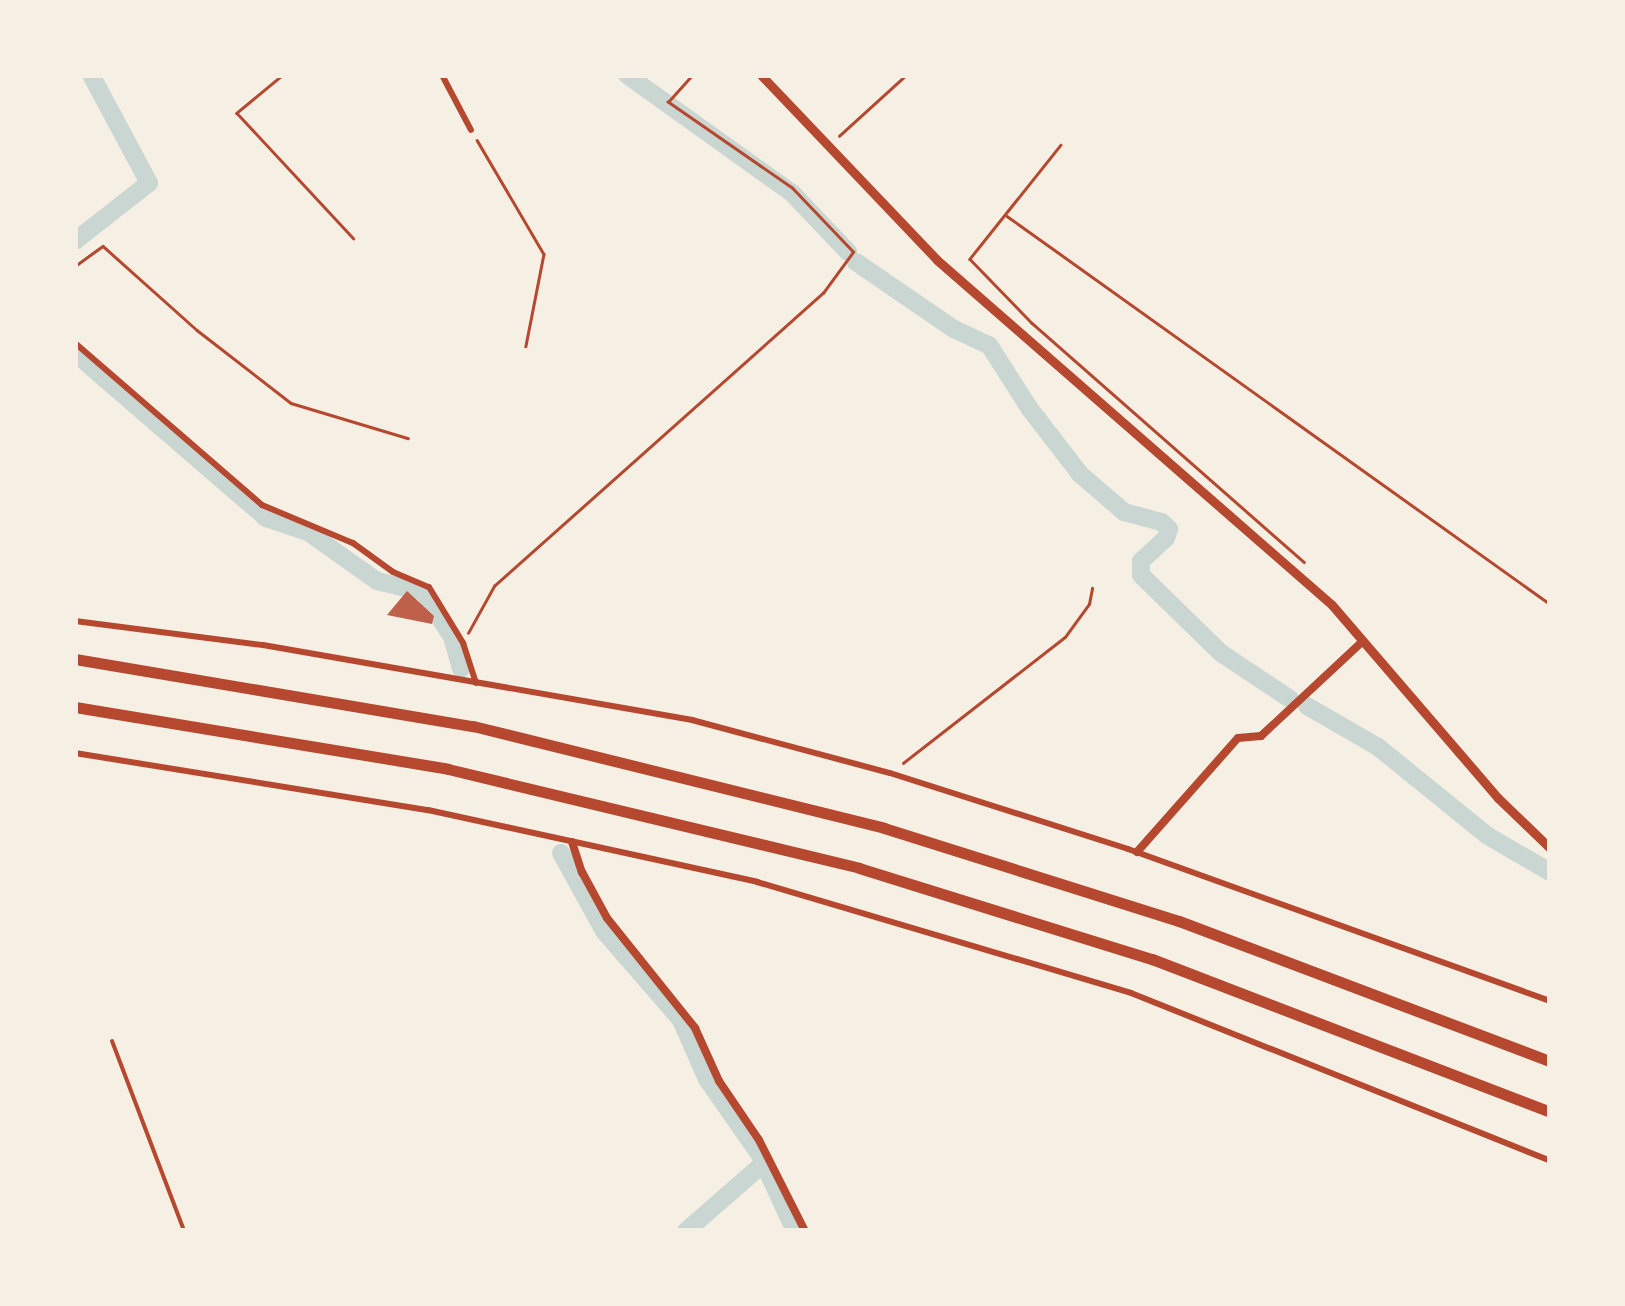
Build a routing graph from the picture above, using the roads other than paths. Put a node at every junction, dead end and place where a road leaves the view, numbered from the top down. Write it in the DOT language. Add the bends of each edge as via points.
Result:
graph roads {
  1 [pos="442,75"];
  2 [pos="762,75"];
  3 [pos="471,130"];
  4 [pos="75,343"];
  5 [pos="75,621"];
  6 [pos="1363,641"];
  7 [pos="75,660"];
  8 [pos="476,683"];
  9 [pos="75,707"];
  10 [pos="75,753"];
  11 [pos="572,842"];
  12 [pos="1550,848"];
  13 [pos="1137,852"];
  14 [pos="1550,1001"];
  15 [pos="112,1041"];
  16 [pos="1550,1061"];
  17 [pos="1550,1112"];
  18 [pos="1550,1161"];
  19 [pos="184,1231"];
  20 [pos="805,1231"];
  1 -- 3 [label="street"];
  2 -- 6 [label="main road" via="937,260 1301,577"];
  4 -- 8 [label="street" via="262,505 353,543 429,588 463,643"];
  5 -- 8 [label="street" via="263,645"];
  6 -- 12 [label="main road" via="1498,798"];
  6 -- 13 [label="street" via="1261,736 1238,738"];
  7 -- 16 [label="highway" via="474,726 884,828 1179,921"];
  8 -- 13 [label="street" via="692,720"];
  9 -- 17 [label="highway" via="448,769 859,868 1152,959"];
  10 -- 11 [label="street" via="428,810"];
  11 -- 18 [label="street" via="757,882 1131,993"];
  11 -- 20 [label="street" via="607,918 695,1028 718,1081 759,1140"];
  13 -- 14 [label="street"];
  15 -- 19 [label="lane"];
}
